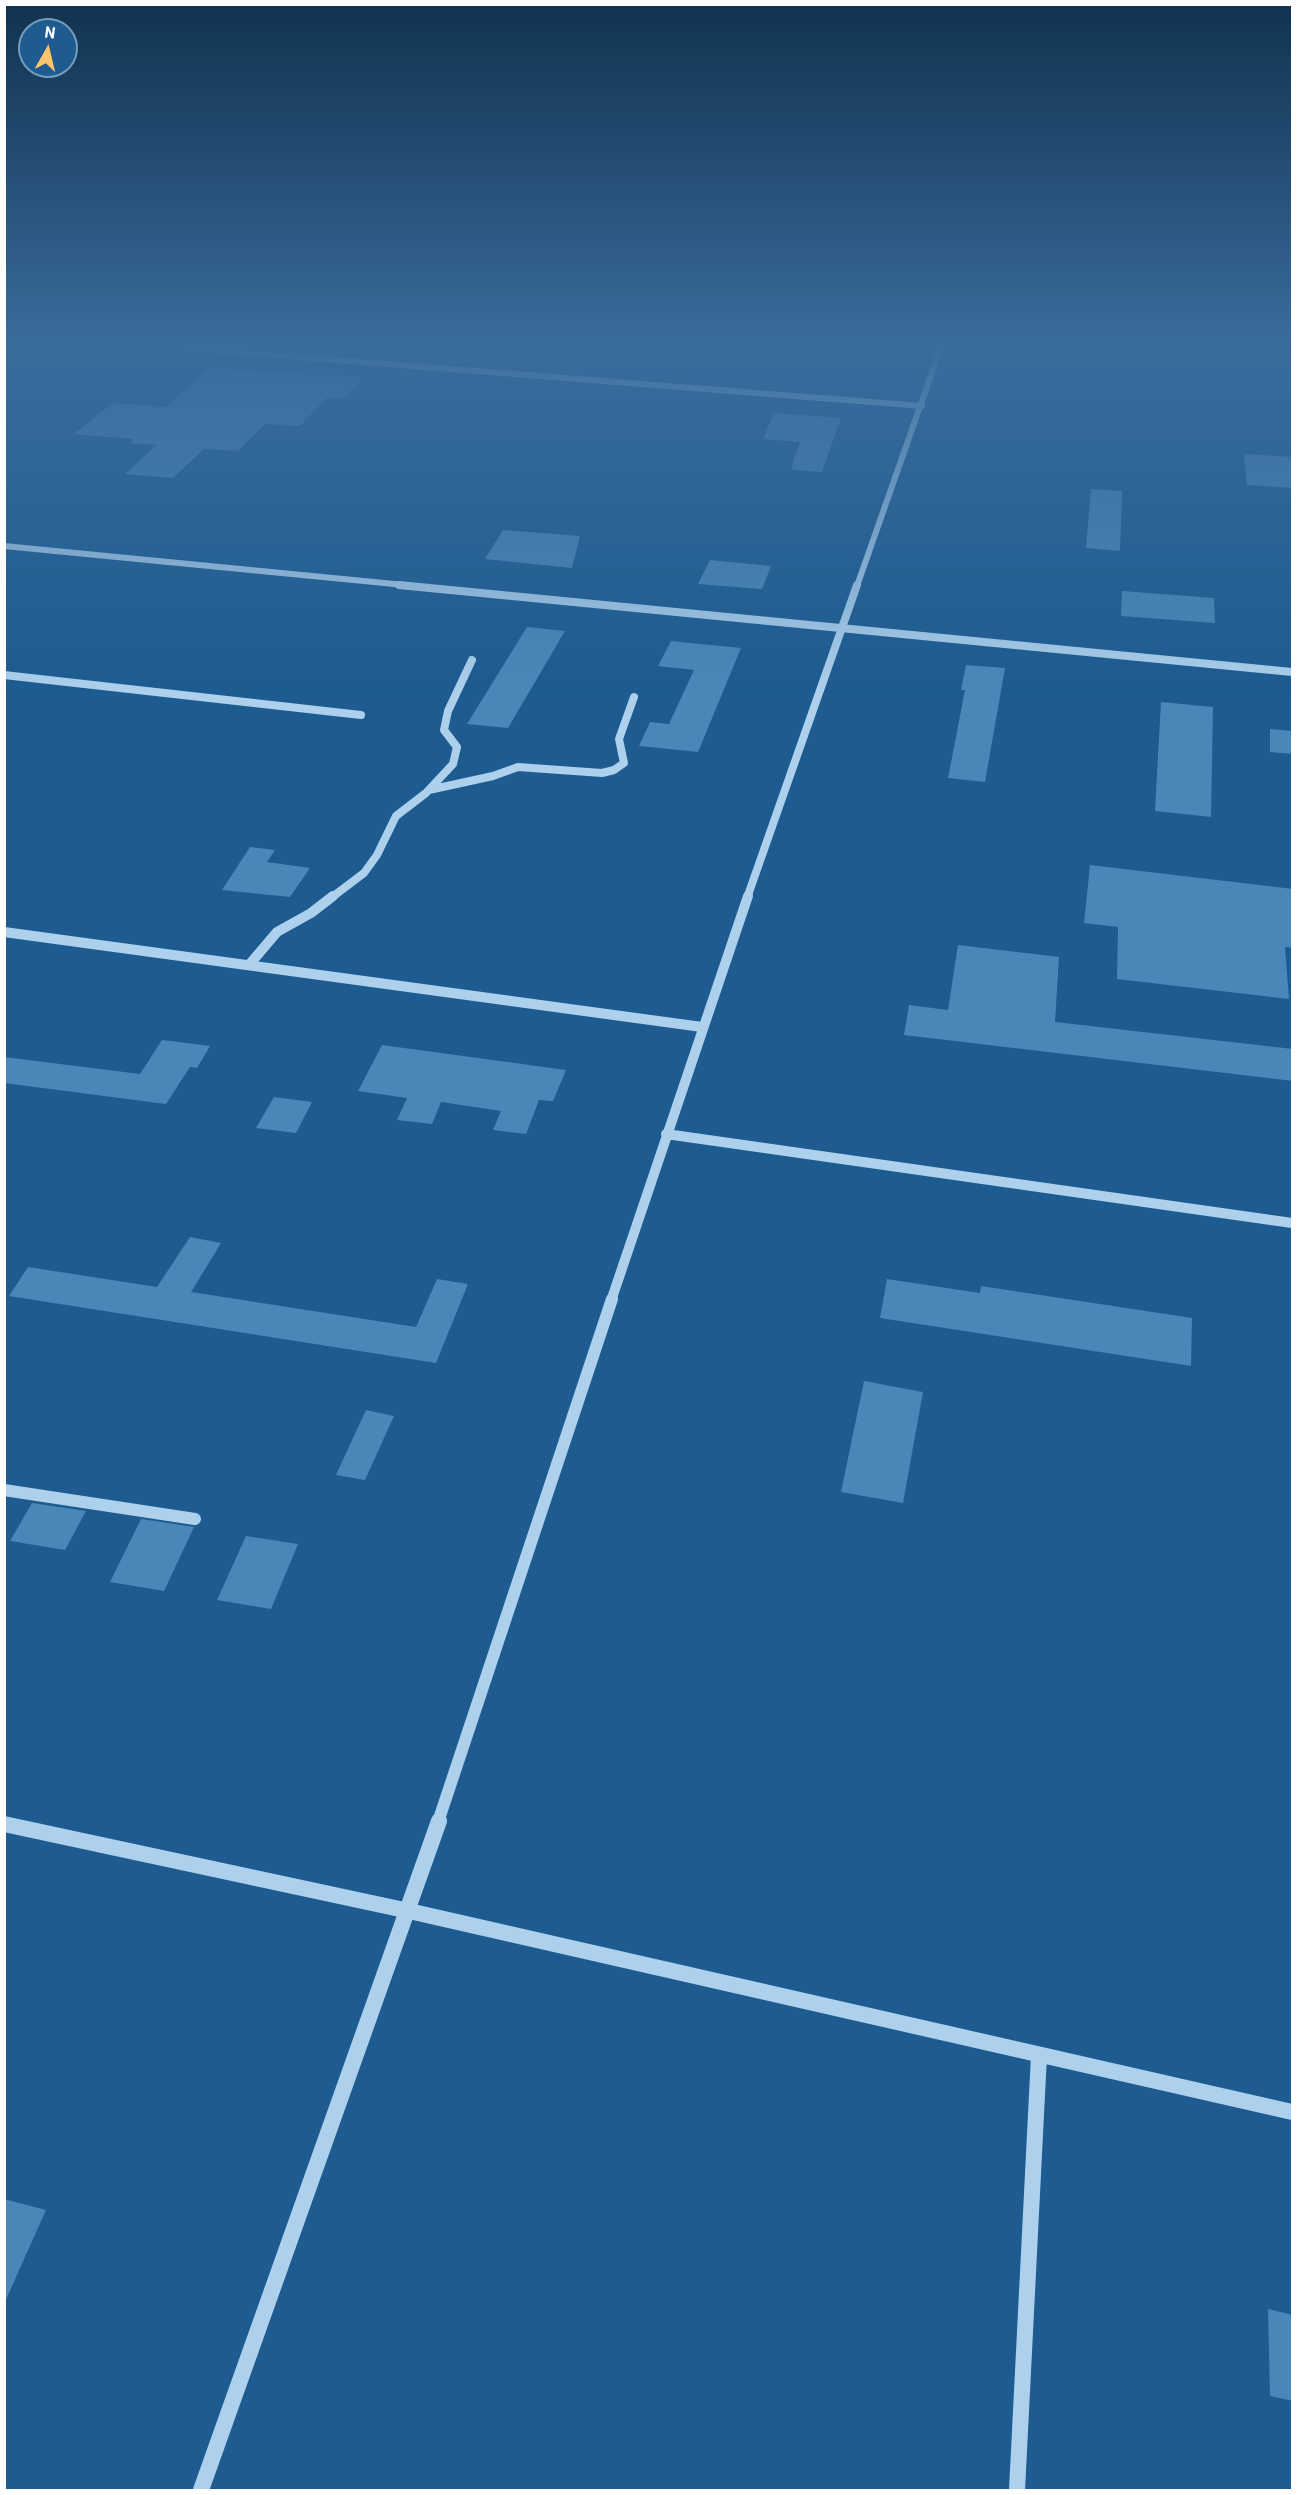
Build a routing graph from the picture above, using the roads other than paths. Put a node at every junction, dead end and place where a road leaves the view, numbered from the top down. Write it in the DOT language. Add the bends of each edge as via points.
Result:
graph roads {
  1 [pos="902,460"];
  2 [pos="4,546"];
  3 [pos="840,628"];
  4 [pos="472,660"];
  5 [pos="1293,672"];
  6 [pos="4,675"];
  7 [pos="634,697"];
  8 [pos="361,715"];
  9 [pos="429,790"];
  10 [pos="4,932"];
  11 [pos="249,965"];
  12 [pos="702,1027"];
  13 [pos="666,1134"];
  14 [pos="1293,1223"];
  15 [pos="4,1490"];
  16 [pos="195,1519"];
  17 [pos="4,1824"];
  18 [pos="409,1911"];
  19 [pos="1039,2055"];
  20 [pos="1293,2112"];
  21 [pos="201,2490"];
  22 [pos="1017,2490"];
  1 -- 3 [label="lane"];
  2 -- 3 [label="lane"];
  3 -- 5 [label="lane"];
  3 -- 12 [label="lane"];
  4 -- 9 [label="lane" via="448,711 444,730 457,747 453,764"];
  6 -- 8 [label="lane"];
  7 -- 9 [label="lane" via="619,739 624,763 614,770 602,773 518,767"];
  9 -- 11 [label="lane" via="396,816 364,873 277,932"];
  10 -- 11 [label="lane"];
  11 -- 12 [label="lane"];
  12 -- 13 [label="lane"];
  13 -- 14 [label="lane"];
  13 -- 18 [label="lane"];
  15 -- 16 [label="lane"];
  17 -- 18 [label="lane"];
  18 -- 19 [label="lane"];
  18 -- 21 [label="lane"];
  19 -- 20 [label="lane"];
  19 -- 22 [label="lane"];
}
